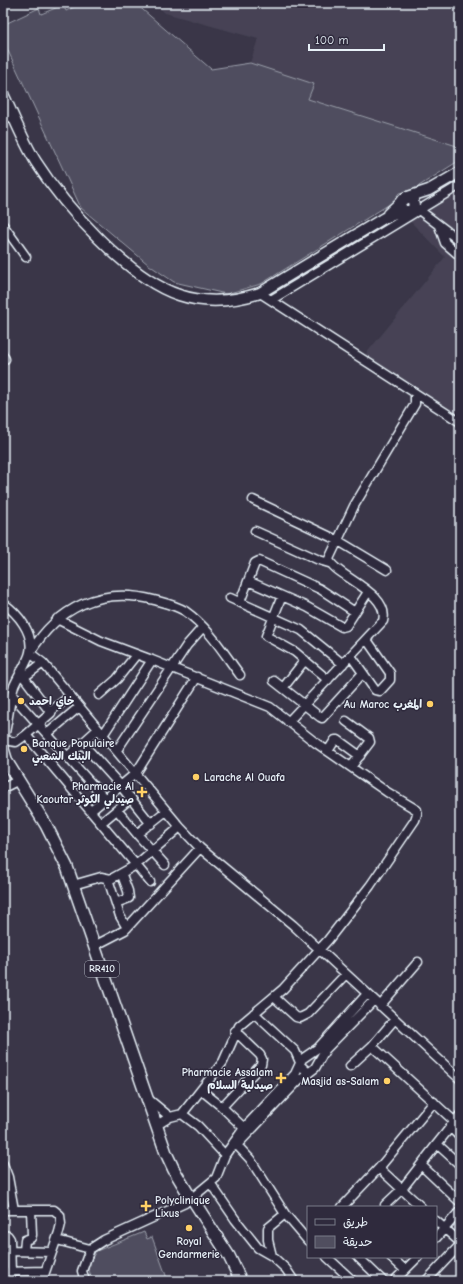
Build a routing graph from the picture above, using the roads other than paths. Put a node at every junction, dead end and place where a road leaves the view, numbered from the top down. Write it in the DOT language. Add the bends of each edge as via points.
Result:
graph roads {
  1 [pos="3,94"];
  2 [pos="13,115"];
  3 [pos="3,119"];
  4 [pos="460,172"];
  5 [pos="460,185"];
  6 [pos="410,205"];
  7 [pos="3,225"];
  8 [pos="439,226"];
  9 [pos="460,242"];
  10 [pos="460,256"];
  11 [pos="26,257"];
  12 [pos="260,293"];
  13 [pos="271,300"];
  14 [pos="415,394"];
  15 [pos="460,422"];
  16 [pos="253,500"];
  17 [pos="256,531"];
  18 [pos="337,540"];
  19 [pos="329,563"];
  20 [pos="387,570"];
  21 [pos="248,581"];
  22 [pos="368,592"];
  23 [pos="282,596"];
  24 [pos="230,598"];
  25 [pos="240,602"];
  26 [pos="3,603"];
  27 [pos="356,612"];
  28 [pos="273,617"];
  29 [pos="57,619"];
  30 [pos="203,628"];
  31 [pos="367,640"];
  32 [pos="30,653"];
  33 [pos="136,655"];
  34 [pos="351,656"];
  35 [pos="152,660"];
  36 [pos="305,660"];
  37 [pos="43,663"];
  38 [pos="343,664"];
  39 [pos="173,668"];
  40 [pos="363,673"];
  41 [pos="22,674"];
  42 [pos="240,675"];
  43 [pos="197,677"];
  44 [pos="328,680"];
  45 [pos="274,681"];
  46 [pos="283,688"];
  47 [pos="12,695"];
  48 [pos="99,695"];
  49 [pos="70,696"];
  50 [pos="304,704"];
  51 [pos="79,707"];
  52 [pos="51,711"];
  53 [pos="346,721"];
  54 [pos="288,722"];
  55 [pos="38,724"];
  56 [pos="101,732"];
  57 [pos="47,734"];
  58 [pos="26,735"];
  59 [pos="3,740"];
  60 [pos="82,743"];
  61 [pos="3,745"];
  62 [pos="3,750"];
  63 [pos="117,750"];
  64 [pos="328,751"];
  65 [pos="68,756"];
  66 [pos="360,756"];
  67 [pos="3,765"];
  68 [pos="351,767"];
  69 [pos="136,773"];
  70 [pos="15,782"];
  71 [pos="120,785"];
  72 [pos="3,788"];
  73 [pos="131,798"];
  74 [pos="105,799"];
  75 [pos="117,810"];
  76 [pos="91,811"];
  77 [pos="166,811"];
  78 [pos="101,823"];
  79 [pos="151,824"];
  80 [pos="180,827"];
  81 [pos="137,834"];
  82 [pos="200,848"];
  83 [pos="153,850"];
  84 [pos="136,865"];
  85 [pos="165,865"];
  86 [pos="122,875"];
  87 [pos="108,879"];
  88 [pos="150,882"];
  89 [pos="73,885"];
  90 [pos="116,903"];
  91 [pos="127,928"];
  92 [pos="94,946"];
  93 [pos="319,950"];
  94 [pos="418,962"];
  95 [pos="346,974"];
  96 [pos="368,994"];
  97 [pos="274,997"];
  98 [pos="377,1003"];
  99 [pos="254,1013"];
  100 [pos="394,1019"];
  101 [pos="235,1031"];
  102 [pos="372,1046"];
  103 [pos="295,1052"];
  104 [pos="307,1055"];
  105 [pos="300,1063"];
  106 [pos="316,1065"];
  107 [pos="350,1066"];
  108 [pos="309,1073"];
  109 [pos="460,1079"];
  110 [pos="201,1090"];
  111 [pos="147,1098"];
  112 [pos="434,1102"];
  113 [pos="222,1107"];
  114 [pos="182,1114"];
  115 [pos="170,1117"];
  116 [pos="455,1121"];
  117 [pos="157,1126"];
  118 [pos="244,1128"];
  119 [pos="460,1136"];
  120 [pos="437,1144"];
  121 [pos="231,1148"];
  122 [pos="3,1164"];
  123 [pos="420,1165"];
  124 [pos="460,1165"];
  125 [pos="379,1168"];
  126 [pos="211,1184"];
  127 [pos="402,1189"];
  128 [pos="189,1200"];
  129 [pos="460,1202"];
  130 [pos="343,1206"];
  131 [pos="385,1206"];
  132 [pos="420,1206"];
  133 [pos="3,1210"];
  134 [pos="14,1210"];
  135 [pos="31,1210"];
  136 [pos="460,1211"];
  137 [pos="285,1214"];
  138 [pos="437,1221"];
  139 [pos="445,1229"];
  140 [pos="3,1235"];
  141 [pos="437,1237"];
  142 [pos="57,1240"];
  143 [pos="307,1240"];
  144 [pos="460,1244"];
  145 [pos="90,1249"];
  146 [pos="11,1250"];
  147 [pos="24,1251"];
  148 [pos="52,1252"];
  149 [pos="272,1256"];
  150 [pos="328,1258"];
  151 [pos="359,1258"];
  152 [pos="392,1258"];
  153 [pos="417,1258"];
  154 [pos="405,1270"];
  155 [pos="45,1271"];
  156 [pos="7,1272"];
  157 [pos="82,1272"];
  158 [pos="42,1281"];
  159 [pos="78,1281"];
  160 [pos="85,1281"];
  161 [pos="235,1281"];
  162 [pos="241,1281"];
  163 [pos="294,1281"];
  164 [pos="353,1281"];
  165 [pos="383,1281"];
  166 [pos="394,1281"];
  167 [pos="426,1281"];
  1 -- 2 [label="main road"];
  2 -- 3 [label="street"];
  2 -- 12 [label="main road" via="36,161 66,204 126,263 144,277 170,292 189,298 232,300"];
  4 -- 6 [label="main road" via="429,190"];
  5 -- 6 [label="street"];
  6 -- 8 [label="street"];
  6 -- 12 [label="main road"];
  6 -- 13 [label="street"];
  7 -- 11 [label="street"];
  8 -- 9 [label="street"];
  8 -- 10 [label="street" via="445,243"];
  12 -- 13 [label="street"];
  13 -- 14 [label="street"];
  14 -- 15 [label="street"];
  14 -- 18 [label="street" via="415,404 354,506"];
  16 -- 18 [label="street"];
  17 -- 19 [label="street"];
  18 -- 19 [label="street"];
  18 -- 20 [label="street"];
  19 -- 22 [label="street"];
  21 -- 23 [label="street"];
  21 -- 25 [label="street"];
  21 -- 27 [label="street" via="255,562 260,561 320,589"];
  22 -- 27 [label="street"];
  22 -- 31 [label="street" via="382,608 384,616 380,626"];
  23 -- 27 [label="street" via="308,607 342,627 346,626"];
  23 -- 28 [label="street"];
  24 -- 25 [label="street"];
  25 -- 28 [label="street"];
  26 -- 32 [label="street" via="16,612 21,620 29,638"];
  28 -- 36 [label="street" via="266,634 267,638 289,648"];
  28 -- 38 [label="street" via="301,630"];
  29 -- 30 [label="street" via="87,602 114,597 140,597 177,606"];
  29 -- 32 [label="street" via="41,635"];
  29 -- 33 [label="street"];
  30 -- 39 [label="street" via="187,645"];
  30 -- 42 [label="street" via="224,651"];
  31 -- 34 [label="street"];
  31 -- 40 [label="street" via="389,671 390,678 377,692"];
  32 -- 37 [label="street"];
  32 -- 41 [label="street"];
  33 -- 35 [label="street"];
  33 -- 48 [label="street" via="117,679"];
  34 -- 38 [label="street"];
  34 -- 40 [label="street"];
  35 -- 39 [label="street"];
  35 -- 56 [label="street"];
  36 -- 44 [label="street"];
  36 -- 46 [label="street"];
  37 -- 41 [label="street"];
  37 -- 49 [label="street"];
  38 -- 44 [label="street"];
  39 -- 43 [label="street"];
  39 -- 63 [label="street"];
  40 -- 50 [label="street" via="322,718"];
  41 -- 47 [label="street"];
  41 -- 52 [label="street"];
  43 -- 54 [label="street" via="266,705"];
  43 -- 69 [label="street"];
  44 -- 50 [label="street"];
  45 -- 46 [label="street"];
  46 -- 50 [label="street"];
  47 -- 55 [label="street"];
  47 -- 59 [label="street"];
  49 -- 51 [label="street"];
  49 -- 52 [label="street"];
  50 -- 54 [label="street"];
  51 -- 56 [label="street"];
  51 -- 57 [label="street"];
  52 -- 55 [label="street"];
  53 -- 66 [label="street" via="369,738 370,742"];
  54 -- 64 [label="street"];
  55 -- 57 [label="street"];
  55 -- 58 [label="street"];
  56 -- 60 [label="street"];
  56 -- 63 [label="street"];
  57 -- 65 [label="street"];
  58 -- 59 [label="street" via="16,742"];
  58 -- 76 [label="street"];
  60 -- 65 [label="street"];
  60 -- 71 [label="street"];
  61 -- 62 [label="highway, RR410"];
  62 -- 89 [label="highway, RR410" via="57,844"];
  63 -- 69 [label="street"];
  64 -- 66 [label="street" via="335,740 338,740"];
  64 -- 68 [label="street"];
  65 -- 74 [label="street"];
  66 -- 68 [label="street"];
  67 -- 70 [label="highway, RR410"];
  68 -- 93 [label="street" via="417,810 418,814 370,886"];
  69 -- 71 [label="street"];
  69 -- 77 [label="street"];
  70 -- 72 [label="street"];
  70 -- 128 [label="highway, RR410" via="60,861 162,1155"];
  71 -- 73 [label="street"];
  71 -- 74 [label="street"];
  73 -- 75 [label="street"];
  73 -- 79 [label="street"];
  74 -- 76 [label="street"];
  75 -- 78 [label="street"];
  75 -- 81 [label="street"];
  76 -- 78 [label="street"];
  77 -- 79 [label="street"];
  77 -- 80 [label="street"];
  78 -- 84 [label="street"];
  79 -- 81 [label="street"];
  80 -- 82 [label="street"];
  80 -- 83 [label="street"];
  81 -- 83 [label="street"];
  82 -- 91 [label="street"];
  82 -- 93 [label="street" via="293,925"];
  83 -- 84 [label="street"];
  83 -- 85 [label="street"];
  84 -- 86 [label="street"];
  84 -- 88 [label="street"];
  86 -- 87 [label="street"];
  86 -- 90 [label="street" via="129,898"];
  87 -- 89 [label="street" via="101,877"];
  87 -- 90 [label="street"];
  89 -- 92 [label="highway, RR410"];
  90 -- 91 [label="street"];
  91 -- 92 [label="street"];
  92 -- 111 [label="highway, RR410"];
  93 -- 95 [label="street"];
  93 -- 97 [label="street"];
  94 -- 98 [label="street"];
  95 -- 96 [label="street"];
  95 -- 97 [label="street" via="308,1014 300,1018"];
  96 -- 98 [label="street"];
  96 -- 104 [label="street" via="318,1048"];
  97 -- 99 [label="street"];
  98 -- 100 [label="street"];
  98 -- 106 [label="street" via="325,1050"];
  99 -- 101 [label="street"];
  99 -- 103 [label="street"];
  100 -- 102 [label="street"];
  100 -- 109 [label="street"];
  101 -- 110 [label="street" via="228,1055"];
  101 -- 113 [label="street" via="263,1061"];
  102 -- 107 [label="street"];
  102 -- 112 [label="street"];
  103 -- 104 [label="street"];
  103 -- 105 [label="street"];
  104 -- 105 [label="street"];
  104 -- 106 [label="street"];
  105 -- 108 [label="street"];
  105 -- 118 [label="street" via="295,1074"];
  106 -- 108 [label="street"];
  108 -- 121 [label="street"];
  110 -- 113 [label="street"];
  110 -- 114 [label="street"];
  111 -- 115 [label="street"];
  111 -- 117 [label="highway, RR410"];
  112 -- 116 [label="street"];
  112 -- 125 [label="street"];
  113 -- 118 [label="street"];
  114 -- 115 [label="street"];
  114 -- 121 [label="street"];
  115 -- 117 [label="street"];
  116 -- 119 [label="street"];
  116 -- 120 [label="street"];
  117 -- 128 [label="highway, RR410"];
  118 -- 121 [label="street"];
  120 -- 123 [label="street"];
  120 -- 124 [label="street"];
  121 -- 126 [label="street"];
  121 -- 137 [label="street" via="250,1159"];
  122 -- 134 [label="street"];
  123 -- 127 [label="street"];
  123 -- 129 [label="street"];
  125 -- 127 [label="street"];
  125 -- 130 [label="street"];
  126 -- 128 [label="street"];
  126 -- 149 [label="street" via="258,1248"];
  127 -- 131 [label="street"];
  127 -- 132 [label="street"];
  128 -- 145 [label="street"];
  128 -- 161 [label="highway, RR410" via="220,1250"];
  128 -- 162 [label="highway, RR410" via="230,1256"];
  133 -- 134 [label="street"];
  134 -- 135 [label="street"];
  135 -- 142 [label="street" via="59,1212 61,1224"];
  135 -- 147 [label="street" via="32,1235 31,1238 24,1240"];
  136 -- 139 [label="street"];
  137 -- 143 [label="street"];
  137 -- 149 [label="street" via="268,1228"];
  138 -- 139 [label="street"];
  139 -- 141 [label="street"];
  139 -- 144 [label="street"];
  140 -- 146 [label="street" via="10,1238"];
  142 -- 145 [label="street"];
  142 -- 148 [label="street"];
  144 -- 167 [label="street"];
  145 -- 157 [label="street"];
  146 -- 147 [label="street"];
  146 -- 156 [label="street"];
  147 -- 148 [label="street"];
  148 -- 155 [label="street"];
  149 -- 163 [label="street" via="286,1268"];
  150 -- 164 [label="street"];
  151 -- 165 [label="street"];
  152 -- 154 [label="street"];
  153 -- 154 [label="street"];
  154 -- 166 [label="street"];
  155 -- 156 [label="street"];
  155 -- 158 [label="street"];
  157 -- 159 [label="street"];
  157 -- 160 [label="street"];
}
